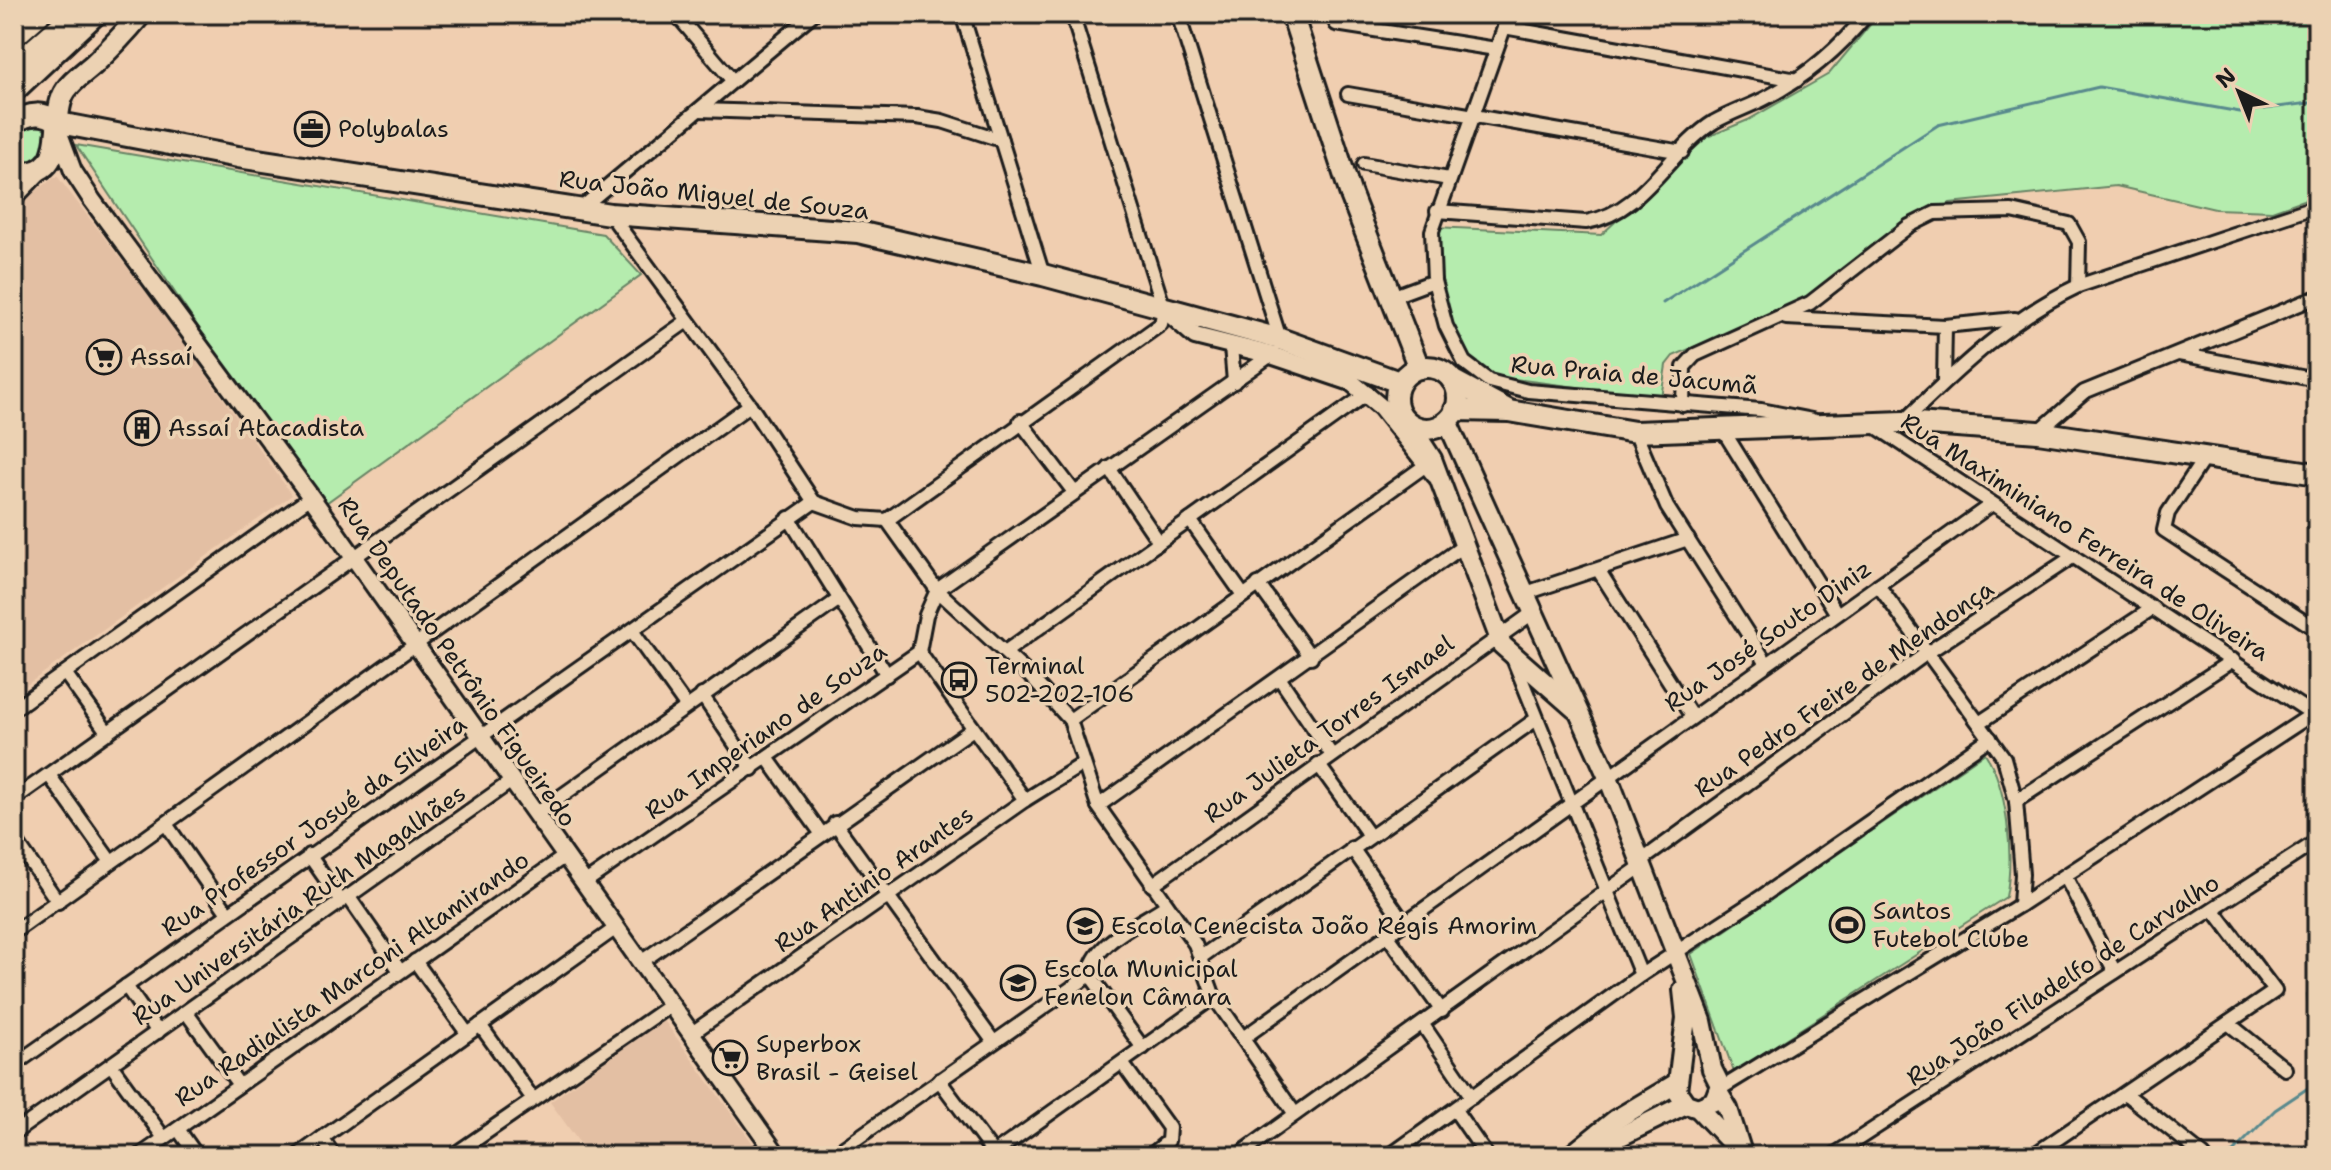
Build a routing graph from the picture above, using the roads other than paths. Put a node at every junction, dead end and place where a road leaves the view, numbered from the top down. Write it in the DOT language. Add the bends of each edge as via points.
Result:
graph roads {
  1 [pos="40,14"];
  2 [pos="74,14"];
  3 [pos="96,14"];
  4 [pos="141,14"];
  5 [pos="676,14"];
  6 [pos="790,14"];
  7 [pos="813,14"];
  8 [pos="922,14"];
  9 [pos="1072,14"];
  10 [pos="1178,14"];
  11 [pos="1292,14"];
  12 [pos="1509,14"];
  13 [pos="1867,14"];
  14 [pos="962,15"];
  15 [pos="1336,24"];
  16 [pos="800,25"];
  17 [pos="1504,27"];
  18 [pos="14,37"];
  19 [pos="1496,49"];
  20 [pos="23,68"];
  21 [pos="1797,80"];
  22 [pos="733,81"];
  23 [pos="14,91"];
  24 [pos="1348,94"];
  25 [pos="699,110"];
  26 [pos="1473,114"];
  27 [pos="14,123"];
  28 [pos="59,130"];
  29 [pos="1001,140"];
  30 [pos="1682,152"];
  31 [pos="45,164"];
  32 [pos="1364,164"];
  33 [pos="14,173"];
  34 [pos="1449,179"];
  35 [pos="14,196"];
  36 [pos="92,200"];
  37 [pos="579,210"];
  38 [pos="1437,211"];
  39 [pos="2314,211"];
  40 [pos="610,214"];
  41 [pos="1043,275"];
  42 [pos="1434,281"];
  43 [pos="2078,286"];
  44 [pos="1391,297"];
  45 [pos="2317,297"];
  46 [pos="1164,309"];
  47 [pos="1783,317"];
  48 [pos="2018,318"];
  49 [pos="687,321"];
  50 [pos="1945,326"];
  51 [pos="1231,346"];
  52 [pos="1276,347"];
  53 [pos="2177,354"];
  54 [pos="1419,368"];
  55 [pos="1452,380"];
  56 [pos="2317,380"];
  57 [pos="1234,382"];
  58 [pos="1399,382"];
  59 [pos="1944,382"];
  60 [pos="1368,393"];
  61 [pos="750,405"];
  62 [pos="1683,405"];
  63 [pos="1509,411"];
  64 [pos="1451,416"];
  65 [pos="1020,421"];
  66 [pos="1868,421"];
  67 [pos="1408,422"];
  68 [pos="1903,422"];
  69 [pos="1818,423"];
  70 [pos="1721,427"];
  71 [pos="1635,432"];
  72 [pos="2038,432"];
  73 [pos="2205,457"];
  74 [pos="1426,465"];
  75 [pos="1109,468"];
  76 [pos="2317,474"];
  77 [pos="1442,482"];
  78 [pos="1074,492"];
  79 [pos="311,497"];
  80 [pos="814,502"];
  81 [pos="1992,504"];
  82 [pos="789,518"];
  83 [pos="887,520"];
  84 [pos="1190,520"];
  85 [pos="1688,539"];
  86 [pos="1159,542"];
  87 [pos="1462,547"];
  88 [pos="2074,556"];
  89 [pos="353,557"];
  90 [pos="1599,571"];
  91 [pos="1258,584"];
  92 [pos="1878,585"];
  93 [pos="937,590"];
  94 [pos="1526,593"];
  95 [pos="1243,595"];
  96 [pos="838,600"];
  97 [pos="2153,608"];
  98 [pos="1534,612"];
  99 [pos="1837,614"];
  100 [pos="2317,630"];
  101 [pos="633,632"];
  102 [pos="1497,636"];
  103 [pos="416,645"];
  104 [pos="919,652"];
  105 [pos="1005,652"];
  106 [pos="1927,653"];
  107 [pos="1511,655"];
  108 [pos="1311,657"];
  109 [pos="2233,660"];
  110 [pos="1767,664"];
  111 [pos="65,673"];
  112 [pos="887,675"];
  113 [pos="1280,679"];
  114 [pos="702,695"];
  115 [pos="686,706"];
  116 [pos="14,709"];
  117 [pos="1580,713"];
  118 [pos="2316,714"];
  119 [pos="1692,717"];
  120 [pos="1070,720"];
  121 [pos="1535,720"];
  122 [pos="1979,723"];
  123 [pos="973,729"];
  124 [pos="108,733"];
  125 [pos="480,736"];
  126 [pos="1990,738"];
  127 [pos="1331,754"];
  128 [pos="768,759"];
  129 [pos="1083,764"];
  130 [pos="1318,764"];
  131 [pos="752,769"];
  132 [pos="49,775"];
  133 [pos="1608,777"];
  134 [pos="513,780"];
  135 [pos="14,799"];
  136 [pos="1025,800"];
  137 [pos="2016,801"];
  138 [pos="1569,804"];
  139 [pos="1098,806"];
  140 [pos="536,814"];
  141 [pos="835,823"];
  142 [pos="166,824"];
  143 [pos="821,833"];
  144 [pos="1369,835"];
  145 [pos="14,838"];
  146 [pos="2317,841"];
  147 [pos="1352,848"];
  148 [pos="309,855"];
  149 [pos="565,856"];
  150 [pos="111,862"];
  151 [pos="1642,863"];
  152 [pos="2065,876"];
  153 [pos="584,883"];
  154 [pos="1152,885"];
  155 [pos="1606,892"];
  156 [pos="888,895"];
  157 [pos="344,898"];
  158 [pos="58,902"];
  159 [pos="1167,905"];
  160 [pos="2020,905"];
  161 [pos="2213,909"];
  162 [pos="227,912"];
  163 [pos="1405,924"];
  164 [pos="616,928"];
  165 [pos="14,932"];
  166 [pos="1388,936"];
  167 [pos="1201,957"];
  168 [pos="1678,960"];
  169 [pos="415,961"];
  170 [pos="641,962"];
  171 [pos="400,971"];
  172 [pos="2115,972"];
  173 [pos="1090,975"];
  174 [pos="1641,975"];
  175 [pos="126,986"];
  176 [pos="1214,997"];
  177 [pos="672,1004"];
  178 [pos="1442,1011"];
  179 [pos="186,1012"];
  180 [pos="2228,1023"];
  181 [pos="480,1025"];
  182 [pos="1423,1025"];
  183 [pos="158,1032"];
  184 [pos="467,1033"];
  185 [pos="692,1033"];
  186 [pos="1243,1038"];
  187 [pos="993,1041"];
  188 [pos="1143,1048"];
  189 [pos="1122,1063"];
  190 [pos="14,1065"];
  191 [pos="111,1065"];
  192 [pos="1712,1069"];
  193 [pos="2285,1069"];
  194 [pos="1679,1078"];
  195 [pos="939,1080"];
  196 [pos="239,1085"];
  197 [pos="1719,1092"];
  198 [pos="2126,1094"];
  199 [pos="1472,1097"];
  200 [pos="533,1099"];
  201 [pos="1692,1106"];
  202 [pos="1455,1110"];
  203 [pos="1295,1114"];
  204 [pos="178,1129"];
  205 [pos="14,1133"];
  206 [pos="164,1138"];
  207 [pos="322,1138"];
  208 [pos="774,1150"];
  209 [pos="1574,1153"];
  210 [pos="998,1154"];
  211 [pos="1158,1154"];
  212 [pos="139,1156"];
  213 [pos="197,1156"];
  214 [pos="297,1156"];
  215 [pos="334,1156"];
  216 [pos="452,1156"];
  217 [pos="753,1156"];
  218 [pos="832,1156"];
  219 [pos="1237,1156"];
  220 [pos="1389,1156"];
  221 [pos="1487,1156"];
  222 [pos="1743,1156"];
  223 [pos="1832,1156"];
  224 [pos="2032,1156"];
  225 [pos="2204,1156"];
  1 -- 18 [label="main road"];
  2 -- 20 [label="main road"];
  3 -- 20 [label="main road"];
  4 -- 28 [label="main road" via="67,89 58,111"];
  5 -- 22 [label="street"];
  6 -- 16 [label="street"];
  7 -- 16 [label="street"];
  8 -- 14 [label="street"];
  9 -- 46 [label="street"];
  10 -- 52 [label="street"];
  11 -- 44 [label="main road" via="1351,195"];
  12 -- 17 [label="street, Rua Praia de Jacumã"];
  13 -- 21 [label="street" via="1833,53"];
  14 -- 29 [label="street"];
  15 -- 19 [label="street"];
  16 -- 22 [label="street"];
  17 -- 19 [label="street, Rua Praia de Jacumã"];
  17 -- 21 [label="street"];
  19 -- 26 [label="street, Rua Praia de Jacumã"];
  20 -- 23 [label="main road"];
  21 -- 30 [label="street" via="1715,122"];
  22 -- 25 [label="street"];
  24 -- 26 [label="street"];
  25 -- 29 [label="street" via="917,117"];
  25 -- 37 [label="street"];
  26 -- 30 [label="street"];
  26 -- 34 [label="street, Rua Praia de Jacumã"];
  27 -- 28 [label="main road, Rua João Miguel de Souza" via="23,116 51,116"];
  28 -- 31 [label="main road"];
  28 -- 36 [label="street, Rua Deputado Petrônio Figueiredo" via="73,171"];
  28 -- 37 [label="main road, Rua João Miguel de Souza"];
  29 -- 41 [label="street"];
  30 -- 38 [label="street" via="1648,188 1602,220"];
  31 -- 33 [label="main road"];
  31 -- 35 [label="main road"];
  31 -- 36 [label="street, Rua Deputado Petrônio Figueiredo" via="64,172"];
  32 -- 34 [label="street"];
  34 -- 38 [label="street, Rua Praia de Jacumã"];
  36 -- 79 [label="street, Rua Deputado Petrônio Figueiredo"];
  37 -- 40 [label="main road, Rua João Miguel de Souza"];
  38 -- 42 [label="street, Rua Praia de Jacumã" via="1431,244"];
  39 -- 43 [label="street"];
  40 -- 41 [label="main road, Rua João Miguel de Souza" via="858,232"];
  40 -- 49 [label="street"];
  41 -- 46 [label="main road, Rua João Miguel de Souza"];
  42 -- 44 [label="street"];
  42 -- 62 [label="street, Rua Praia de Jacumã" via="1455,349 1489,381 1528,391"];
  43 -- 47 [label="street" via="2079,242 2069,224 2012,211 1946,211 1909,226 1833,288"];
  43 -- 48 [label="street"];
  44 -- 54 [label="main road"];
  45 -- 53 [label="street"];
  46 -- 51 [label="street" via="1195,336"];
  46 -- 52 [label="main road, Rua João Miguel de Souza"];
  46 -- 65 [label="street" via="1161,324"];
  47 -- 50 [label="street"];
  47 -- 62 [label="street" via="1695,355 1684,367"];
  48 -- 50 [label="street"];
  48 -- 59 [label="street"];
  49 -- 61 [label="street"];
  49 -- 89 [label="street"];
  50 -- 59 [label="street"];
  51 -- 52 [label="street"];
  51 -- 57 [label="street"];
  52 -- 57 [label="street"];
  52 -- 58 [label="main road, Rua João Miguel de Souza"];
  52 -- 60 [label="street"];
  53 -- 56 [label="street"];
  53 -- 72 [label="street" via="2084,392"];
  54 -- 55 [label="main road" via="1436,368"];
  54 -- 58 [label="main road"];
  55 -- 63 [label="main road"];
  55 -- 64 [label="main road" via="1458,400"];
  57 -- 75 [label="street"];
  58 -- 67 [label="main road" via="1398,408"];
  59 -- 68 [label="street"];
  60 -- 74 [label="street"];
  60 -- 84 [label="street"];
  61 -- 80 [label="street"];
  61 -- 103 [label="street"];
  62 -- 69 [label="street, Rua Praia de Jacumã" via="1777,411"];
  63 -- 64 [label="main road"];
  63 -- 71 [label="main road"];
  64 -- 67 [label="main road" via="1428,429"];
  64 -- 94 [label="main road"];
  65 -- 78 [label="street"];
  65 -- 83 [label="street"];
  66 -- 68 [label="main road"];
  66 -- 69 [label="main road"];
  66 -- 81 [label="street, Rua Maximiniano Ferreira de Oliveira"];
  67 -- 77 [label="main road"];
  68 -- 72 [label="main road"];
  69 -- 70 [label="main road"];
  70 -- 71 [label="main road"];
  70 -- 99 [label="street"];
  71 -- 85 [label="street" via="1667,507"];
  72 -- 73 [label="main road"];
  73 -- 76 [label="main road"];
  73 -- 100 [label="street" via="2168,513 2164,530"];
  74 -- 77 [label="street"];
  74 -- 91 [label="street"];
  75 -- 78 [label="street"];
  75 -- 86 [label="street"];
  77 -- 87 [label="main road"];
  78 -- 93 [label="street"];
  79 -- 89 [label="street, Rua Deputado Petrônio Figueiredo"];
  79 -- 111 [label="street"];
  80 -- 82 [label="street, Rua Professor Josué da Silveira"];
  80 -- 83 [label="street" via="859,518"];
  81 -- 88 [label="street, Rua Maximiniano Ferreira de Oliveira"];
  81 -- 92 [label="street, Rua José Souto Diniz"];
  82 -- 96 [label="street"];
  82 -- 101 [label="street, Rua Professor Josué da Silveira"];
  83 -- 93 [label="street"];
  84 -- 86 [label="street"];
  84 -- 95 [label="street"];
  85 -- 90 [label="street"];
  85 -- 110 [label="street"];
  86 -- 105 [label="street"];
  87 -- 102 [label="main road"];
  87 -- 108 [label="street"];
  88 -- 97 [label="street, Rua Maximiniano Ferreira de Oliveira"];
  88 -- 106 [label="street, Rua Pedro Freire de Mendonça"];
  89 -- 103 [label="street, Rua Deputado Petrônio Figueiredo"];
  89 -- 124 [label="street"];
  90 -- 94 [label="street"];
  90 -- 119 [label="street"];
  91 -- 95 [label="street"];
  91 -- 108 [label="street"];
  92 -- 99 [label="street, Rua José Souto Diniz"];
  92 -- 106 [label="street"];
  93 -- 104 [label="street, Rua Imperiano de Souza"];
  93 -- 105 [label="street"];
  94 -- 98 [label="main road"];
  95 -- 120 [label="street"];
  96 -- 112 [label="street"];
  96 -- 114 [label="street"];
  97 -- 109 [label="street, Rua Maximiniano Ferreira de Oliveira"];
  97 -- 122 [label="street"];
  98 -- 102 [label="street, Rua Julieta Torres Ismael"];
  98 -- 117 [label="main road"];
  99 -- 110 [label="street, Rua José Souto Diniz"];
  101 -- 115 [label="street"];
  101 -- 125 [label="street, Rua Professor Josué da Silveira"];
  102 -- 107 [label="main road"];
  102 -- 127 [label="street, Rua Julieta Torres Ismael"];
  103 -- 125 [label="street, Rua Deputado Petrônio Figueiredo"];
  103 -- 142 [label="street"];
  104 -- 112 [label="street, Rua Imperiano de Souza"];
  104 -- 123 [label="street"];
  105 -- 120 [label="street"];
  106 -- 122 [label="street"];
  106 -- 151 [label="street, Rua Pedro Freire de Mendonça"];
  107 -- 117 [label="main road"];
  107 -- 121 [label="street"];
  108 -- 113 [label="street"];
  109 -- 118 [label="street, Rua Maximiniano Ferreira de Oliveira"];
  109 -- 137 [label="street"];
  110 -- 119 [label="street, Rua José Souto Diniz"];
  111 -- 116 [label="street"];
  111 -- 124 [label="street"];
  112 -- 128 [label="street, Rua Imperiano de Souza"];
  113 -- 127 [label="street"];
  113 -- 139 [label="street"];
  114 -- 115 [label="street"];
  114 -- 131 [label="street"];
  115 -- 140 [label="street"];
  117 -- 133 [label="main road"];
  118 -- 152 [label="street"];
  119 -- 133 [label="street, Rua José Souto Diniz"];
  120 -- 129 [label="street"];
  121 -- 138 [label="street"];
  121 -- 144 [label="street"];
  122 -- 126 [label="street"];
  123 -- 136 [label="street"];
  123 -- 141 [label="street"];
  124 -- 132 [label="street"];
  125 -- 134 [label="street, Rua Deputado Petrônio Figueiredo"];
  125 -- 148 [label="street, Rua Professor Josué da Silveira"];
  126 -- 137 [label="street" via="2004,758"];
  126 -- 168 [label="street"];
  127 -- 130 [label="street, Rua Julieta Torres Ismael"];
  128 -- 131 [label="street, Rua Imperiano de Souza"];
  128 -- 143 [label="street"];
  129 -- 136 [label="street, Rua Antinio Arantes"];
  129 -- 139 [label="street"];
  130 -- 144 [label="street"];
  130 -- 154 [label="street, Rua Julieta Torres Ismael"];
  131 -- 153 [label="street, Rua Imperiano de Souza"];
  132 -- 135 [label="street"];
  132 -- 150 [label="street"];
  133 -- 138 [label="street, Rua José Souto Diniz"];
  133 -- 151 [label="main road"];
  134 -- 140 [label="street, Rua Deputado Petrônio Figueiredo"];
  134 -- 157 [label="street, Rua Universitária Ruth Magalhães"];
  136 -- 156 [label="street, Rua Antinio Arantes"];
  137 -- 160 [label="street"];
  138 -- 155 [label="street"];
  138 -- 163 [label="street, Rua José Souto Diniz"];
  139 -- 154 [label="street"];
  140 -- 149 [label="street, Rua Deputado Petrônio Figueiredo"];
  141 -- 143 [label="street"];
  141 -- 156 [label="street"];
  142 -- 150 [label="street"];
  142 -- 162 [label="street"];
  143 -- 170 [label="street"];
  144 -- 147 [label="street"];
  145 -- 158 [label="street"];
  146 -- 161 [label="street, Rua João Filadelfo de Carvalho"];
  147 -- 163 [label="street"];
  147 -- 167 [label="street"];
  148 -- 157 [label="street"];
  148 -- 162 [label="street, Rua Professor Josué da Silveira"];
  149 -- 153 [label="street, Rua Deputado Petrônio Figueiredo"];
  149 -- 169 [label="street, Rua Radialista Marconi Altamirando"];
  150 -- 158 [label="street"];
  151 -- 155 [label="street, Rua Pedro Freire de Mendonça"];
  151 -- 168 [label="main road"];
  152 -- 160 [label="street"];
  152 -- 172 [label="street"];
  153 -- 164 [label="street, Rua Deputado Petrônio Figueiredo"];
  154 -- 159 [label="street"];
  155 -- 174 [label="street"];
  155 -- 178 [label="street, Rua Pedro Freire de Mendonça"];
  156 -- 185 [label="street, Rua Antinio Arantes"];
  156 -- 187 [label="street"];
  157 -- 171 [label="street"];
  157 -- 179 [label="street, Rua Universitária Ruth Magalhães"];
  158 -- 165 [label="street"];
  159 -- 167 [label="street"];
  159 -- 173 [label="street" via="1099,951"];
  160 -- 197 [label="street"];
  161 -- 172 [label="street, Rua João Filadelfo de Carvalho"];
  161 -- 180 [label="street" via="2275,991"];
  162 -- 175 [label="street, Rua Professor Josué da Silveira"];
  163 -- 166 [label="street, Rua José Souto Diniz"];
  164 -- 170 [label="street, Rua Deputado Petrônio Figueiredo"];
  164 -- 181 [label="street"];
  166 -- 178 [label="street"];
  166 -- 186 [label="street, Rua José Souto Diniz"];
  167 -- 176 [label="street"];
  168 -- 174 [label="street"];
  168 -- 192 [label="main road" via="1702,1021"];
  168 -- 194 [label="main road" via="1686,1018"];
  169 -- 171 [label="street, Rua Radialista Marconi Altamirando"];
  169 -- 184 [label="street"];
  170 -- 177 [label="street, Rua Deputado Petrônio Figueiredo"];
  171 -- 196 [label="street, Rua Radialista Marconi Altamirando"];
  172 -- 223 [label="street, Rua João Filadelfo de Carvalho"];
  173 -- 187 [label="street"];
  173 -- 188 [label="street"];
  174 -- 199 [label="street"];
  175 -- 183 [label="street"];
  175 -- 190 [label="street, Rua Professor Josué da Silveira"];
  176 -- 186 [label="street"];
  176 -- 188 [label="street"];
  177 -- 185 [label="street, Rua Deputado Petrônio Figueiredo"];
  177 -- 200 [label="street"];
  178 -- 182 [label="street, Rua Pedro Freire de Mendonça"];
  179 -- 183 [label="street, Rua Universitária Ruth Magalhães"];
  179 -- 196 [label="street"];
  180 -- 193 [label="street"];
  180 -- 198 [label="street"];
  181 -- 184 [label="street"];
  181 -- 200 [label="street"];
  182 -- 199 [label="street"];
  182 -- 203 [label="street, Rua Pedro Freire de Mendonça"];
  183 -- 191 [label="street, Rua Universitária Ruth Magalhães"];
  184 -- 207 [label="street"];
  185 -- 208 [label="street, Rua Deputado Petrônio Figueiredo"];
  186 -- 203 [label="street"];
  187 -- 195 [label="street"];
  188 -- 189 [label="street"];
  189 -- 210 [label="street"];
  189 -- 211 [label="street" via="1163,1118 1169,1136"];
  191 -- 205 [label="street, Rua Universitária Ruth Magalhães"];
  191 -- 206 [label="street"];
  192 -- 194 [label="main road" via="1695,1065"];
  192 -- 197 [label="main road"];
  194 -- 201 [label="main road" via="1677,1091"];
  194 -- 209 [label="main road"];
  195 -- 210 [label="street"];
  195 -- 218 [label="street"];
  196 -- 204 [label="street, Rua Radialista Marconi Altamirando"];
  197 -- 201 [label="main road" via="1714,1101"];
  197 -- 222 [label="main road"];
  198 -- 224 [label="street"];
  198 -- 225 [label="street"];
  199 -- 202 [label="street"];
  200 -- 216 [label="street"];
  201 -- 209 [label="main road"];
  201 -- 222 [label="main road"];
  202 -- 220 [label="street"];
  202 -- 221 [label="street"];
  203 -- 219 [label="street, Rua Pedro Freire de Mendonça"];
  204 -- 206 [label="street, Rua Radialista Marconi Altamirando"];
  204 -- 213 [label="street"];
  206 -- 212 [label="street, Rua Radialista Marconi Altamirando"];
  207 -- 214 [label="street"];
  207 -- 215 [label="street"];
  208 -- 217 [label="street"];
}
